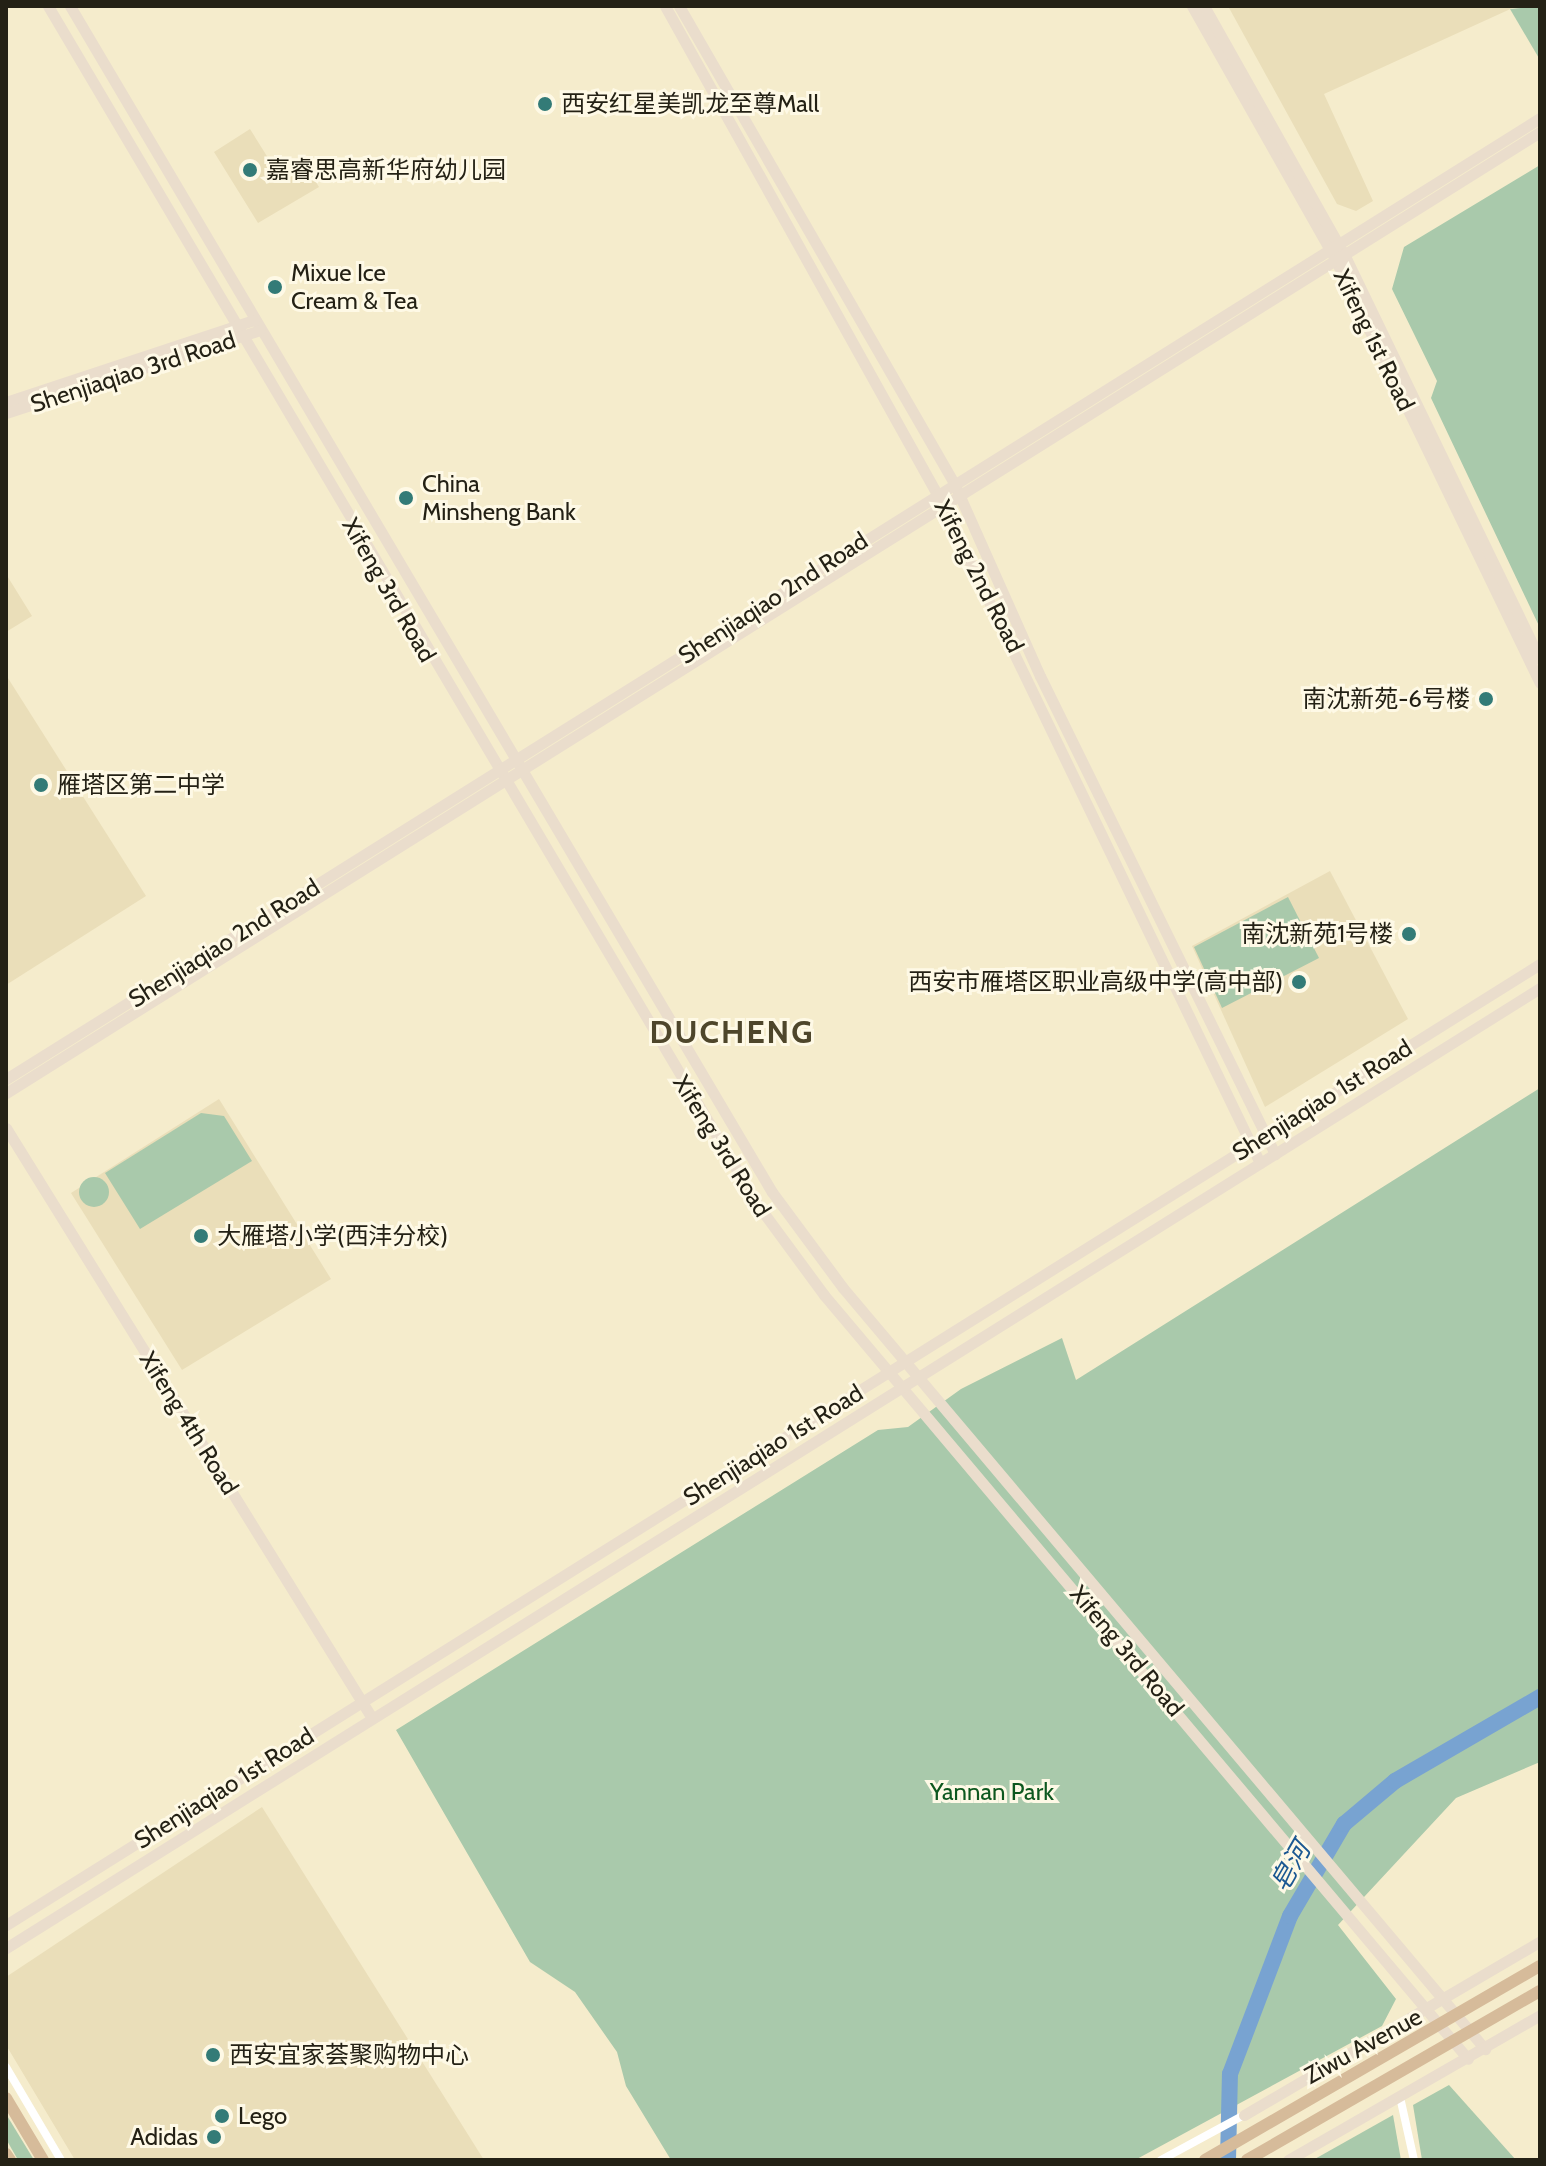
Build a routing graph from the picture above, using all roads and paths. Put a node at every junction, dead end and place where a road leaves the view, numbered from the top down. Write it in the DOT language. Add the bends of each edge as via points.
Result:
graph roads {
  1 [pos="48,6"];
  2 [pos="70,6"];
  3 [pos="665,6"];
  4 [pos="679,6"];
  5 [pos="1192,6"];
  6 [pos="1204,6"];
  7 [pos="1540,118"];
  8 [pos="1540,132"];
  9 [pos="1336,251"];
  10 [pos="257,325"];
  11 [pos="239,331"];
  12 [pos="6,402"];
  13 [pos="6,413"];
  14 [pos="954,483"];
  15 [pos="937,494"];
  16 [pos="960,496"];
  17 [pos="943,506"];
  18 [pos="1540,659"];
  19 [pos="1540,683"];
  20 [pos="512,760"];
  21 [pos="496,772"];
  22 [pos="519,773"];
  23 [pos="502,783"];
  24 [pos="1540,964"];
  25 [pos="1540,988"];
  26 [pos="6,1079"];
  27 [pos="6,1093"];
  28 [pos="6,1128"];
  29 [pos="1267,1135"];
  30 [pos="1251,1144"];
  31 [pos="1275,1154"];
  32 [pos="1260,1163"];
  33 [pos="906,1359"];
  34 [pos="893,1370"];
  35 [pos="921,1376"];
  36 [pos="905,1384"];
  37 [pos="362,1701"];
  38 [pos="372,1718"];
  39 [pos="6,1925"];
  40 [pos="1540,1941"];
  41 [pos="6,1948"];
  42 [pos="1540,1966"];
  43 [pos="1540,1991"];
  44 [pos="1445,2001"];
  45 [pos="1429,2011"];
  46 [pos="1540,2015"];
  47 [pos="1459,2017"];
  48 [pos="1442,2027"];
  49 [pos="1473,2033"];
  50 [pos="1456,2043"];
  51 [pos="1485,2049"];
  52 [pos="1468,2059"];
  53 [pos="6,2067"];
  54 [pos="1400,2097"];
  55 [pos="6,2098"];
  56 [pos="1244,2115"];
  57 [pos="6,2154"];
  58 [pos="10,2160"];
  59 [pos="43,2160"];
  60 [pos="61,2160"];
  61 [pos="1161,2160"];
  62 [pos="1206,2160"];
  63 [pos="1247,2160"];
  64 [pos="1288,2160"];
  65 [pos="1414,2160"];
  1 -- 11 [label="street, Xifeng 3rd Road"];
  2 -- 10 [label="street, Xifeng 3rd Road"];
  3 -- 15 [label="street, Xifeng 2nd Road"];
  4 -- 14 [label="street, Xifeng 2nd Road"];
  5 -- 9 [label="street, Xifeng 1st Road"];
  6 -- 9 [label="street, Xifeng 1st Road"];
  7 -- 9 [label="street, Shenjiaqiao 2nd Road"];
  8 -- 9 [label="street, Shenjiaqiao 2nd Road"];
  9 -- 14 [label="street, Shenjiaqiao 2nd Road"];
  9 -- 16 [label="street, Shenjiaqiao 2nd Road"];
  9 -- 18 [label="street, Xifeng 1st Road"];
  9 -- 19 [label="street, Xifeng 1st Road"];
  10 -- 11 [label="street, Shenjiaqiao 3rd Road"];
  10 -- 20 [label="street, Xifeng 3rd Road"];
  11 -- 12 [label="street, Shenjiaqiao 3rd Road"];
  11 -- 13 [label="street, Shenjiaqiao 3rd Road"];
  11 -- 21 [label="street, Xifeng 3rd Road"];
  14 -- 15 [label="street, Shenjiaqiao 2nd Road"];
  14 -- 16 [label="street, Xifeng 2nd Road"];
  15 -- 17 [label="street, Xifeng 2nd Road"];
  15 -- 20 [label="street, Shenjiaqiao 2nd Road"];
  16 -- 17 [label="street, Shenjiaqiao 2nd Road"];
  16 -- 29 [label="street, Xifeng 2nd Road" via="1046,690"];
  17 -- 22 [label="street, Shenjiaqiao 2nd Road"];
  17 -- 30 [label="street, Xifeng 2nd Road"];
  20 -- 21 [label="street, Shenjiaqiao 2nd Road"];
  20 -- 22 [label="street, Xifeng 3rd Road"];
  21 -- 23 [label="street, Xifeng 3rd Road"];
  21 -- 26 [label="street, Shenjiaqiao 2nd Road"];
  22 -- 23 [label="street, Shenjiaqiao 2nd Road"];
  22 -- 33 [label="street, Xifeng 3rd Road" via="772,1192"];
  23 -- 27 [label="street, Shenjiaqiao 2nd Road"];
  23 -- 34 [label="street, Xifeng 3rd Road" via="757,1204 824,1295"];
  24 -- 29 [label="street, Shenjiaqiao 1st Road"];
  25 -- 31 [label="street, Shenjiaqiao 1st Road"];
  28 -- 37 [label="street, Xifeng 4th Road"];
  29 -- 30 [label="street, Shenjiaqiao 1st Road"];
  29 -- 31 [label="street, Xifeng 2nd Road"];
  30 -- 32 [label="street, Xifeng 2nd Road"];
  30 -- 33 [label="street, Shenjiaqiao 1st Road"];
  31 -- 32 [label="street, Shenjiaqiao 1st Road"];
  32 -- 35 [label="street, Shenjiaqiao 1st Road"];
  33 -- 34 [label="street, Shenjiaqiao 1st Road"];
  33 -- 35 [label="street, Xifeng 3rd Road"];
  34 -- 36 [label="street, Xifeng 3rd Road"];
  34 -- 37 [label="street, Shenjiaqiao 1st Road"];
  35 -- 36 [label="street, Shenjiaqiao 1st Road"];
  35 -- 44 [label="street, Xifeng 3rd Road"];
  36 -- 38 [label="street, Shenjiaqiao 1st Road"];
  36 -- 45 [label="street, Xifeng 3rd Road"];
  37 -- 38 [label="street, Xifeng 4th Road"];
  37 -- 39 [label="street, Shenjiaqiao 1st Road"];
  38 -- 41 [label="street, Shenjiaqiao 1st Road"];
  40 -- 44 [label="street"];
  42 -- 47 [label="main road, Ziwu Avenue"];
  43 -- 49 [label="main road, Ziwu Avenue"];
  44 -- 45 [label="street"];
  44 -- 47 [label="street, Xifeng 3rd Road"];
  45 -- 48 [label="street, Xifeng 3rd Road"];
  45 -- 56 [label="street"];
  46 -- 51 [label="street"];
  47 -- 48 [label="main road, Ziwu Avenue"];
  47 -- 49 [label="street, Xifeng 3rd Road"];
  48 -- 50 [label="street, Xifeng 3rd Road"];
  48 -- 62 [label="main road, Ziwu Avenue"];
  49 -- 50 [label="main road, Ziwu Avenue"];
  49 -- 51 [label="street, Xifeng 3rd Road"];
  50 -- 52 [label="street, Xifeng 3rd Road"];
  50 -- 63 [label="main road, Ziwu Avenue"];
  51 -- 52 [label="street"];
  52 -- 54 [label="street"];
  53 -- 60 [label="street"];
  54 -- 64 [label="street"];
  54 -- 65 [label="street"];
  55 -- 59 [label="main road"];
  56 -- 61 [label="street"];
  57 -- 58 [label="main road"];
}
